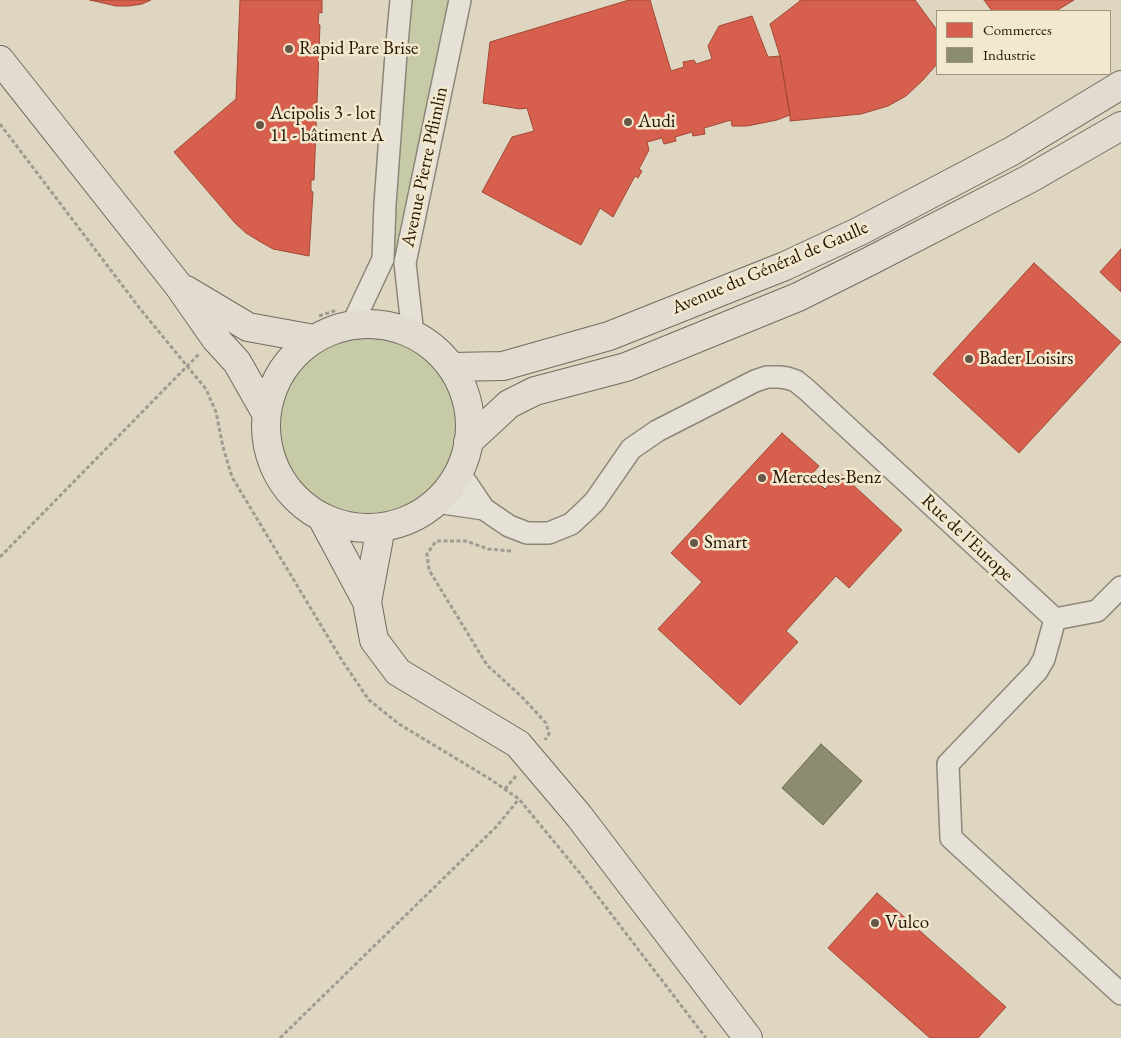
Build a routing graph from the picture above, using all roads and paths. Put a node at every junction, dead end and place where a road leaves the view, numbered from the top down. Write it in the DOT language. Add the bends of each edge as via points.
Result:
graph roads {
  1 [pos="401,0"];
  2 [pos="460,0"];
  3 [pos="0,60"];
  4 [pos="1121,85"];
  5 [pos="1121,126"];
  6 [pos="178,285"];
  7 [pos="346,317"];
  8 [pos="316,328"];
  9 [pos="413,335"];
  10 [pos="188,367"];
  11 [pos="452,367"];
  12 [pos="266,413"];
  13 [pos="468,442"];
  14 [pos="459,472"];
  15 [pos="436,502"];
  16 [pos="484,509"];
  17 [pos="322,518"];
  18 [pos="381,527"];
  19 [pos="466,541"];
  20 [pos="0,557"];
  21 [pos="1121,587"];
  22 [pos="367,602"];
  23 [pos="1055,619"];
  24 [pos="532,759"];
  25 [pos="505,789"];
  26 [pos="519,799"];
  27 [pos="1121,994"];
  28 [pos="280,1038"];
  29 [pos="748,1038"];
  1 -- 7 [label="street, Avenue Pierre Pflimlin" via="383,259"];
  2 -- 9 [label="street, Avenue Pierre Pflimlin" via="405,263"];
  3 -- 6 [label="main road"];
  4 -- 11 [label="main road, Avenue du Général de Gaulle" via="1012,150 860,231 785,266 609,336 503,366"];
  5 -- 13 [label="main road, Avenue du Général de Gaulle" via="1020,184 798,297 626,367 535,391 509,404"];
  6 -- 8 [label="main road" via="248,327"];
  6 -- 12 [label="main road" via="215,338 237,362"];
  7 -- 8 [label="path"];
  7 -- 8 [label="main road" via="339,328"];
  7 -- 9 [label="main road"];
  8 -- 12 [label="main road" via="280,373"];
  9 -- 11 [label="main road" via="428,344"];
  10 -- 20 [label="path"];
  11 -- 13 [label="main road" via="466,400 470,424"];
  12 -- 17 [label="main road" via="265,434 279,477 297,500"];
  13 -- 14 [label="main road"];
  14 -- 15 [label="main road"];
  14 -- 16 [label="street, Rue de l'Europe"];
  15 -- 16 [label="street, Rue de l'Europe"];
  15 -- 18 [label="main road" via="413,517"];
  16 -- 23 [label="street, Rue de l'Europe" via="509,526 527,533 549,533 571,524 595,501 631,449 657,431 755,381 767,377 787,378 807,390"];
  17 -- 18 [label="main road" via="360,528"];
  17 -- 22 [label="main road"];
  18 -- 22 [label="main road"];
  19 -- 24 [label="path" via="436,541 427,554 429,570 487,664 546,723 549,734"];
  21 -- 23 [label="street" via="1098,611"];
  22 -- 24 [label="main road" via="374,640 398,672 518,744"];
  23 -- 27 [label="street" via="1044,659 1037,671 948,764 952,838"];
  24 -- 25 [label="path"];
  24 -- 29 [label="main road"];
  26 -- 28 [label="path" via="496,827"];
}
